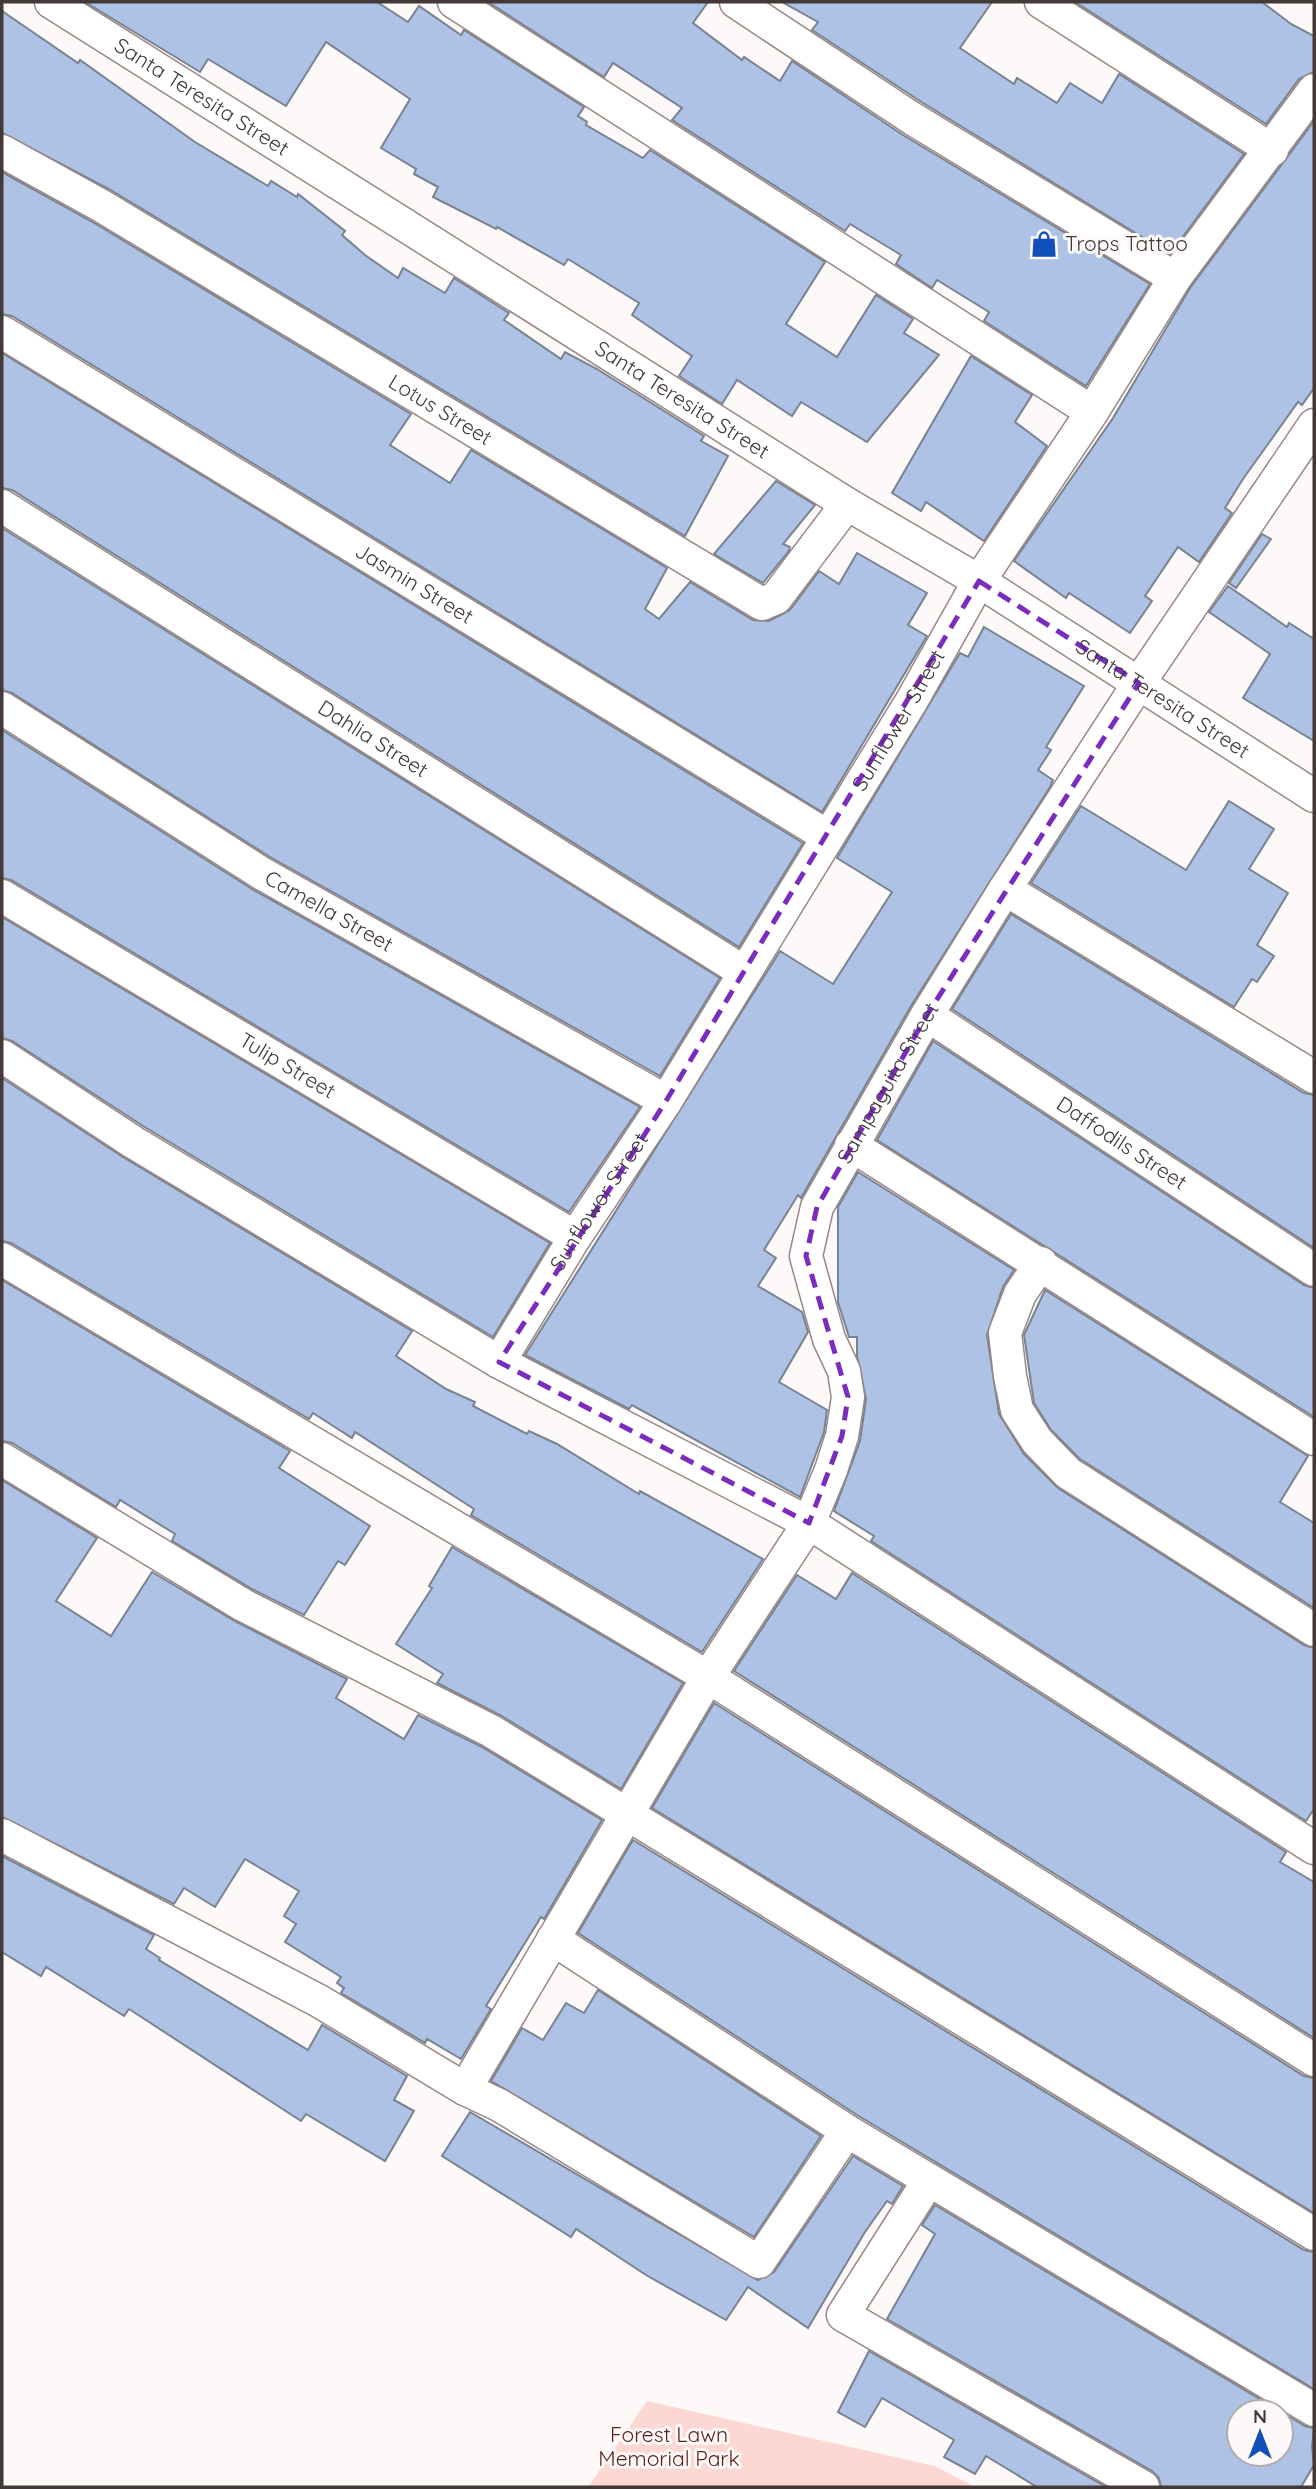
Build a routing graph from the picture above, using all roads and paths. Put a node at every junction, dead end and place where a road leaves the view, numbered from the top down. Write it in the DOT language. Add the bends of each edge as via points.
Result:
graph roads {
  1 [pos="51,2"];
  2 [pos="454,2"];
  3 [pos="736,2"];
  4 [pos="1041,2"];
  5 [pos="1314,90"];
  6 [pos="1272,150"];
  7 [pos="2,151"];
  8 [pos="1175,278"];
  9 [pos="2,332"];
  10 [pos="1092,412"];
  11 [pos="1314,425"];
  12 [pos="847,504"];
  13 [pos="2,506"];
  14 [pos="979,581"];
  15 [pos="1139,683"];
  16 [pos="2,708"];
  17 [pos="1314,796"];
  18 [pos="827,836"];
  19 [pos="1005,890"];
  20 [pos="2,895"];
  21 [pos="744,972"];
  22 [pos="928,1015"];
  23 [pos="2,1056"];
  24 [pos="1314,1077"];
  25 [pos="666,1101"];
  26 [pos="851,1145"];
  27 [pos="575,1237"];
  28 [pos="2,1259"];
  29 [pos="1041,1263"];
  30 [pos="1314,1270"];
  31 [pos="499,1362"];
  32 [pos="1314,1439"];
  33 [pos="2,1459"];
  34 [pos="809,1523"];
  35 [pos="1314,1630"];
  36 [pos="708,1677"];
  37 [pos="628,1812"];
  38 [pos="2,1835"];
  39 [pos="1314,1848"];
  40 [pos="553,1939"];
  41 [pos="1314,2060"];
  42 [pos="465,2089"];
  43 [pos="846,2132"];
  44 [pos="929,2180"];
  45 [pos="1314,2234"];
  46 [pos="1314,2410"];
  47 [pos="1143,2487"];
  1 -- 12 [label="street, Santa Teresita Street"];
  2 -- 10 [label="street"];
  3 -- 8 [label="street" via="913,119"];
  4 -- 6 [label="street"];
  5 -- 6 [label="street, Sunflower Street"];
  6 -- 8 [label="street, Sunflower Street"];
  7 -- 12 [label="street, Lotus Street" via="100,205 762,604 776,598"];
  8 -- 10 [label="street, Sunflower Street"];
  9 -- 18 [label="street, Jasmin Street"];
  10 -- 14 [label="street, Sunflower Street"];
  11 -- 15 [label="street, Sampaguita Street"];
  12 -- 14 [label="street, Santa Teresita Street"];
  13 -- 21 [label="street, Dahlia Street"];
  14 -- 15 [label="street, Santa Teresita Street"];
  14 -- 18 [label="street, Sunflower Street" via="911,702"];
  15 -- 17 [label="street, Santa Teresita Street"];
  15 -- 19 [label="street, Sampaguita Street"];
  16 -- 25 [label="street, Camella Street" via="261,873"];
  18 -- 21 [label="street, Sunflower Street"];
  19 -- 22 [label="street, Sampaguita Street"];
  19 -- 24 [label="street"];
  20 -- 27 [label="street, Tulip Street"];
  21 -- 25 [label="street, Sunflower Street"];
  22 -- 26 [label="street, Sampaguita Street"];
  22 -- 30 [label="street, Daffodils Street"];
  23 -- 31 [label="street" via="134,1142"];
  25 -- 27 [label="street, Sunflower Street"];
  26 -- 29 [label="street"];
  26 -- 34 [label="street, Sampaguita Street" via="817,1207 806,1256 829,1339 844,1371 848,1397 842,1436"];
  27 -- 31 [label="street, Sunflower Street"];
  28 -- 36 [label="street"];
  29 -- 32 [label="street"];
  29 -- 35 [label="street" via="1020,1293 1005,1333 1017,1410 1037,1441 1068,1473"];
  31 -- 34 [label="street"];
  33 -- 37 [label="street" via="243,1605 491,1731"];
  34 -- 36 [label="street, Sampaguita Street"];
  34 -- 39 [label="street"];
  36 -- 37 [label="street, Sampaguita Street"];
  36 -- 41 [label="street"];
  37 -- 40 [label="street, Sampaguita Street"];
  37 -- 45 [label="street"];
  38 -- 42 [label="street" via="319,2001"];
  40 -- 42 [label="street, Sampaguita Street"];
  40 -- 43 [label="street"];
  42 -- 43 [label="street" via="759,2262"];
  43 -- 44 [label="street"];
  44 -- 46 [label="street"];
  44 -- 47 [label="street" via="843,2315"];
}
